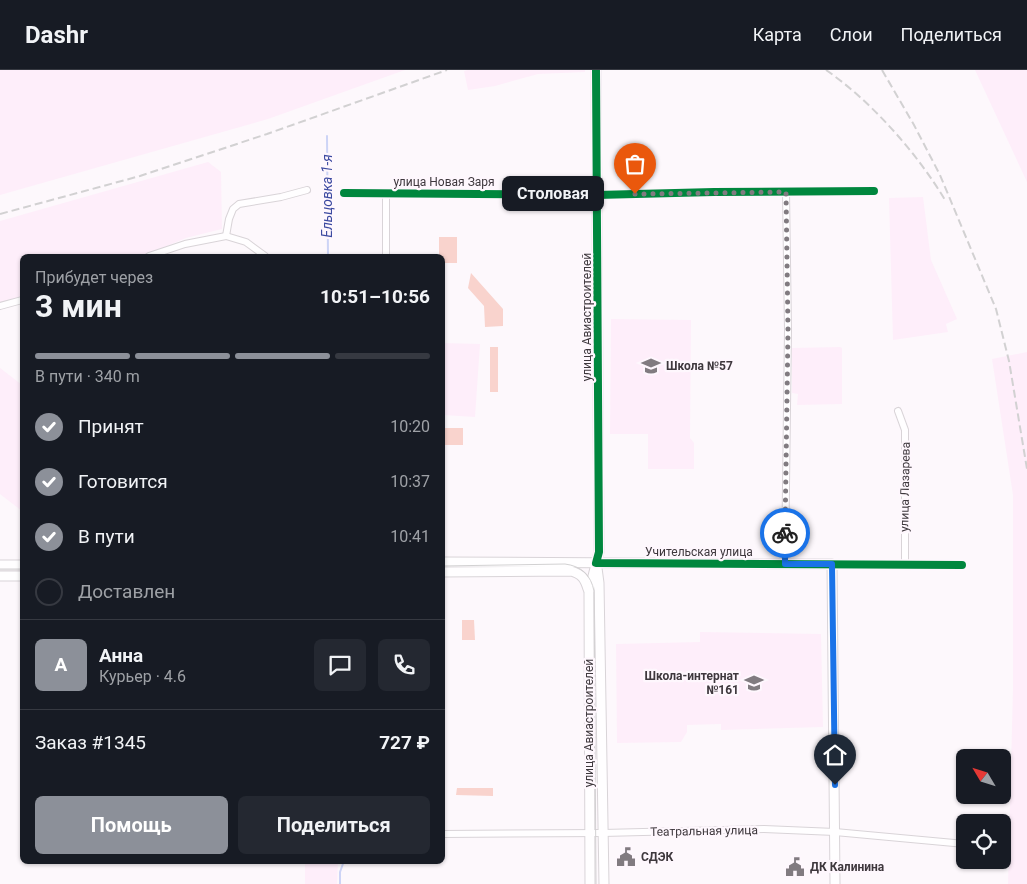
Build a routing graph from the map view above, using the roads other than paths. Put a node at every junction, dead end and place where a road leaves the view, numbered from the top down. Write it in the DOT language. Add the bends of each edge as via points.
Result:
graph roads {
  1 [pos="596,70"];
  2 [pos="307,190"];
  3 [pos="874,191"];
  4 [pos="786,192"];
  5 [pos="344,193"];
  6 [pos="386,193"];
  7 [pos="597,194"];
  8 [pos="226,236"];
  9 [pos="156,254"];
  10 [pos="262,254"];
  11 [pos="386,254"];
  12 [pos="20,301"];
  13 [pos="3,306"];
  14 [pos="898,411"];
  15 [pos="445,562"];
  16 [pos="596,563"];
  17 [pos="785,564"];
  18 [pos="832,564"];
  19 [pos="0,565"];
  20 [pos="20,565"];
  21 [pos="905,565"];
  22 [pos="962,565"];
  23 [pos="445,572"];
  24 [pos="577,573"];
  25 [pos="0,576"];
  26 [pos="20,576"];
  27 [pos="588,592"];
  28 [pos="835,832"];
  29 [pos="590,833"];
  30 [pos="603,833"];
  31 [pos="445,834"];
  32 [pos="956,843"];
  33 [pos="590,884"];
  34 [pos="604,884"];
  35 [pos="835,884"];
  1 -- 7 [label="street, улица Авиастроителей"];
  2 -- 8 [label="street" via="281,198 239,204 229,219"];
  3 -- 4 [label="street, улица Новая Заря"];
  4 -- 7 [label="street, улица Новая Заря"];
  4 -- 17 [label="street"];
  5 -- 6 [label="street, улица Новая Заря"];
  6 -- 7 [label="street, улица Новая Заря"];
  6 -- 11 [label="street"];
  7 -- 16 [label="street, улица Авиастроителей" via="599,552"];
  8 -- 9 [label="street"];
  8 -- 10 [label="street" via="246,242"];
  12 -- 13 [label="street"];
  14 -- 21 [label="street, улица Лазарева" via="905,430"];
  15 -- 16 [label="street, Учительская улица"];
  16 -- 17 [label="street, Учительская улица"];
  16 -- 24 [label="street, Учительская улица"];
  16 -- 27 [label="street, улица Авиастроителей"];
  16 -- 30 [label="street, улица Авиастроителей"];
  17 -- 18 [label="street, Учительская улица"];
  18 -- 21 [label="street, Учительская улица"];
  18 -- 28 [label="street"];
  19 -- 20 [label="street"];
  21 -- 22 [label="street, Учительская улица"];
  23 -- 24 [label="street"];
  24 -- 27 [label="street" via="585,580"];
  25 -- 26 [label="street"];
  27 -- 29 [label="street, улица Авиастроителей"];
  28 -- 30 [label="street, Театральная улица" via="764,829"];
  28 -- 32 [label="street, Театральная улица"];
  28 -- 35 [label="street"];
  29 -- 30 [label="street, Театральная улица"];
  29 -- 31 [label="street, Театральная улица"];
  29 -- 33 [label="street, улица Авиастроителей"];
  30 -- 34 [label="street, улица Авиастроителей"];
}
